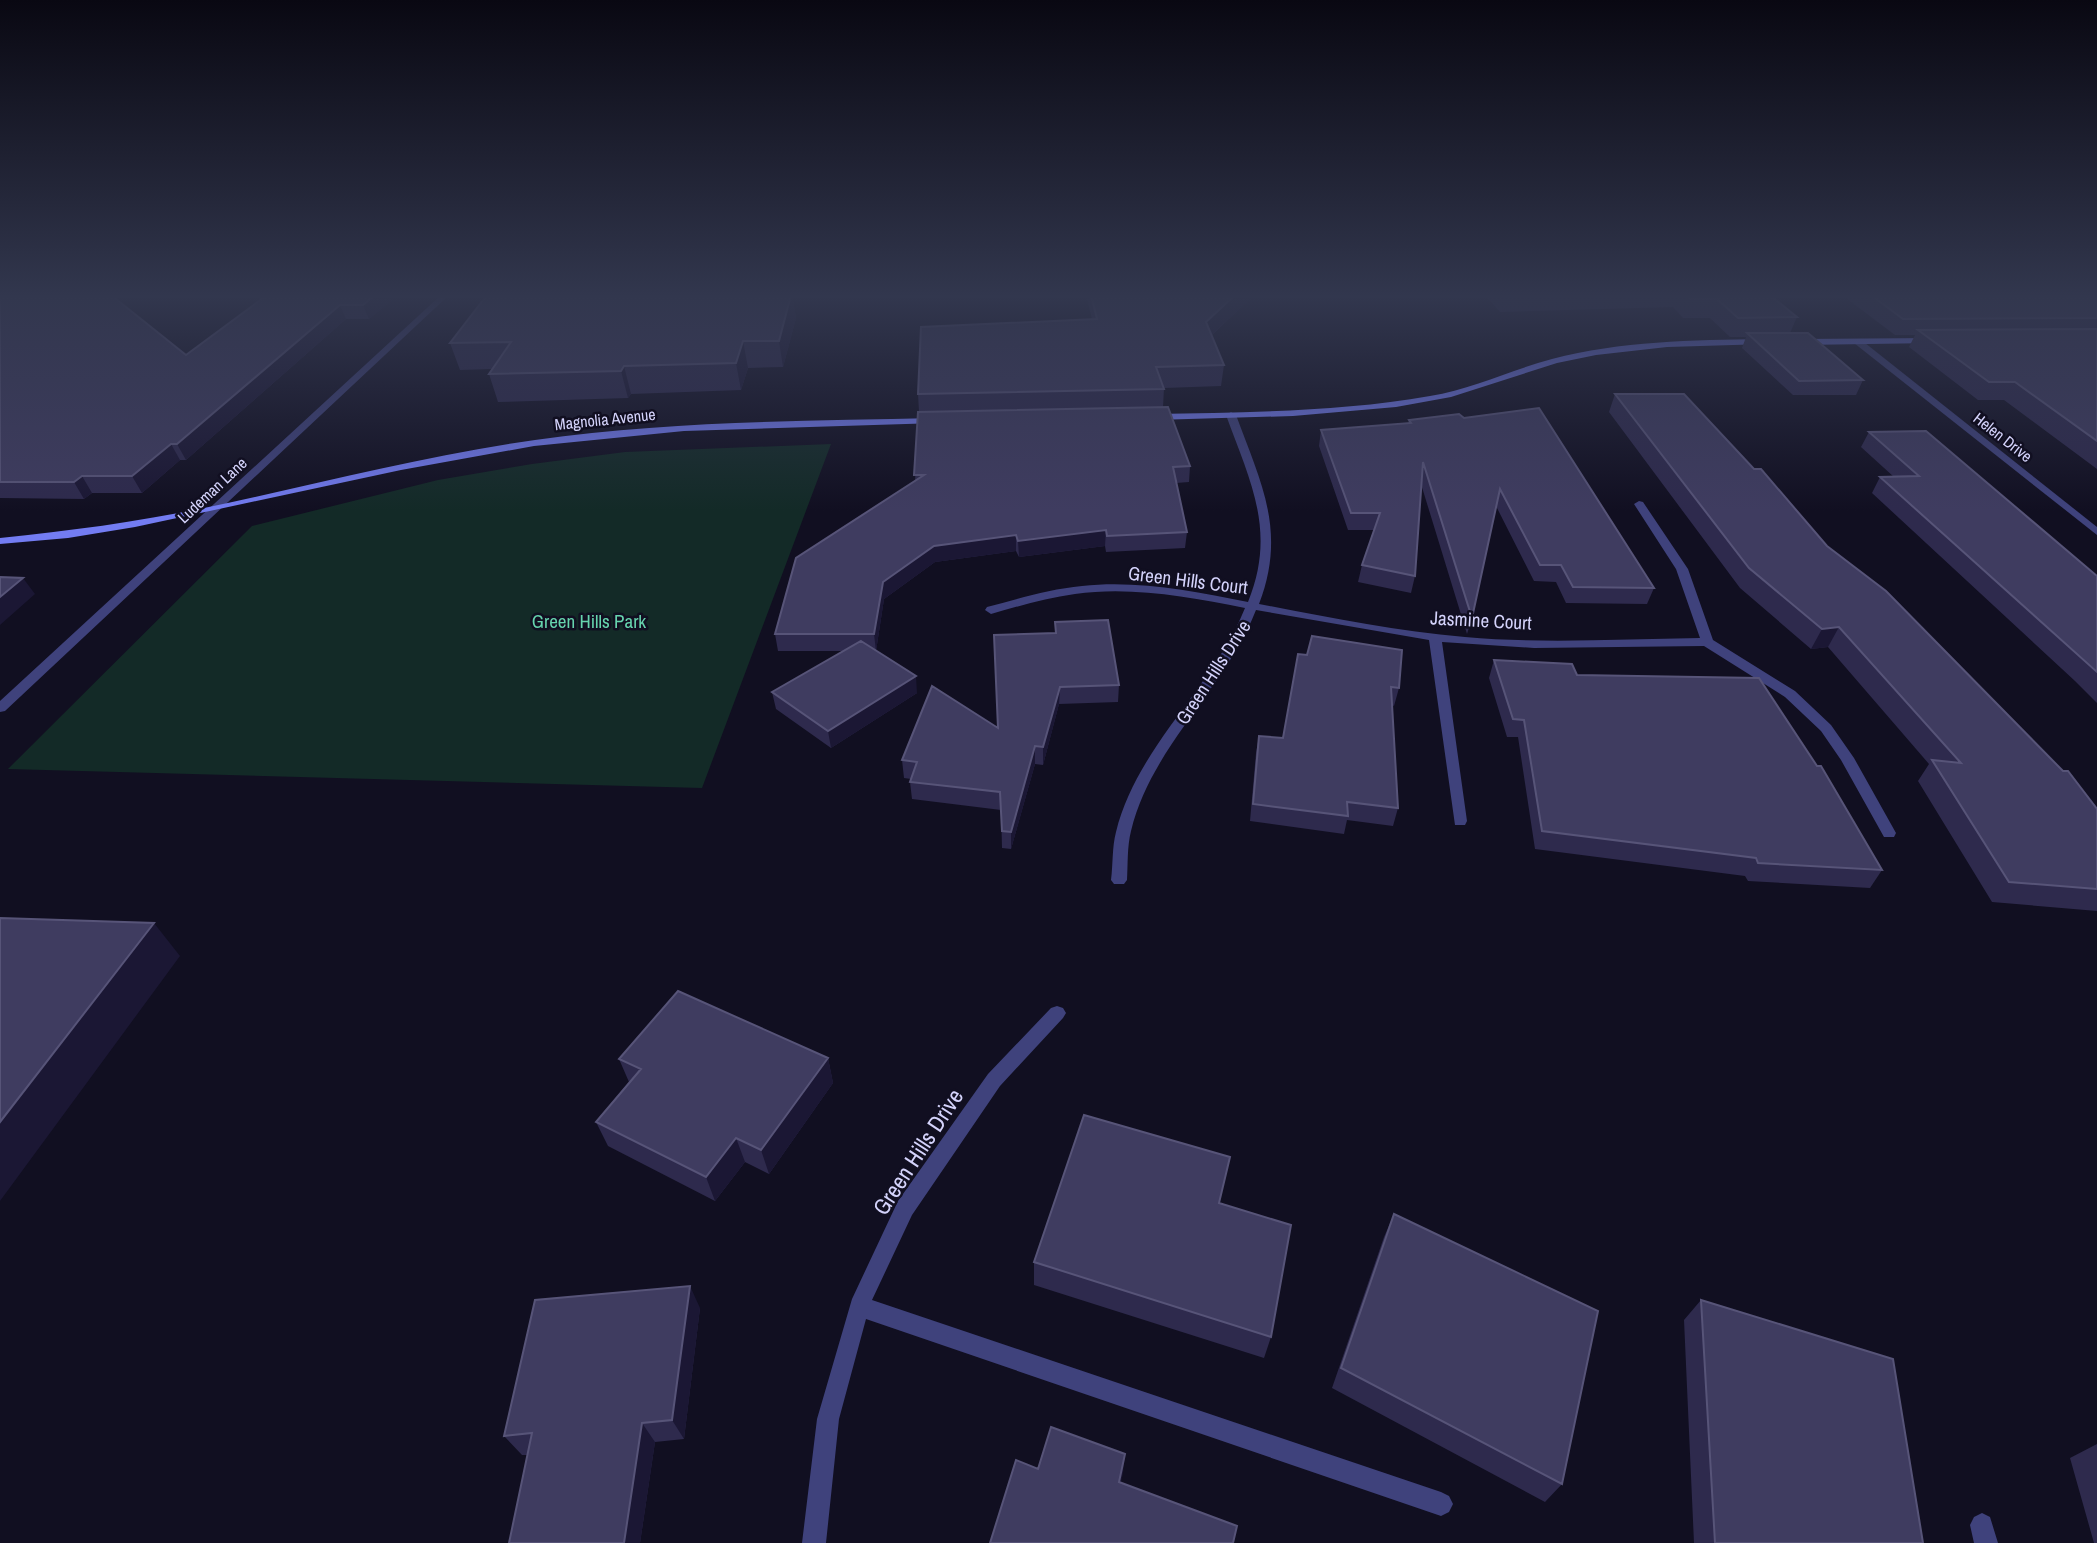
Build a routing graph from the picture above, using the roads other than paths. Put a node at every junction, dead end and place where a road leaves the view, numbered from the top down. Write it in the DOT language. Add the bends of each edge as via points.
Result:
graph roads {
  1 [pos="367,367"];
  2 [pos="1539,367"];
  3 [pos="1890,367"];
  4 [pos="1231,415"];
  5 [pos="1148,417"];
  6 [pos="940,421"];
  7 [pos="1639,505"];
  8 [pos="212,511"];
  9 [pos="2097,532"];
  10 [pos="0,541"];
  11 [pos="1256,607"];
  12 [pos="992,610"];
  13 [pos="1435,638"];
  14 [pos="1707,642"];
  15 [pos="0,708"];
  16 [pos="1460,821"];
  17 [pos="1889,833"];
  18 [pos="1119,880"];
  19 [pos="1057,1013"];
  20 [pos="859,1306"];
  21 [pos="1441,1504"];
  22 [pos="814,1543"];
  1 -- 8 [label="street, Ludeman Lane"];
  2 -- 4 [label="main road" via="1434,399 1363,409"];
  3 -- 9 [label="street, Helen Drive"];
  4 -- 5 [label="main road"];
  4 -- 11 [label="street, Green Hills Drive" via="1262,504 1267,535"];
  6 -- 8 [label="main road, Magnolia Avenue" via="723,426 534,443 435,460"];
  7 -- 14 [label="street" via="1682,569"];
  8 -- 10 [label="main road, Magnolia Avenue" via="113,529"];
  8 -- 15 [label="street, Ludeman Lane"];
  11 -- 12 [label="street, Green Hills Court" via="1141,588 1085,589"];
  11 -- 13 [label="street, Jasmine Court"];
  11 -- 18 [label="street, Green Hills Drive" via="1148,770 1124,824 1117,852"];
  13 -- 14 [label="street, Jasmine Court"];
  13 -- 16 [label="street"];
  14 -- 17 [label="street" via="1790,694 1826,728"];
  19 -- 20 [label="street, Green Hills Drive" via="994,1080 905,1208"];
  20 -- 21 [label="street"];
  20 -- 22 [label="street, Green Hills Drive" via="828,1419"];
}
